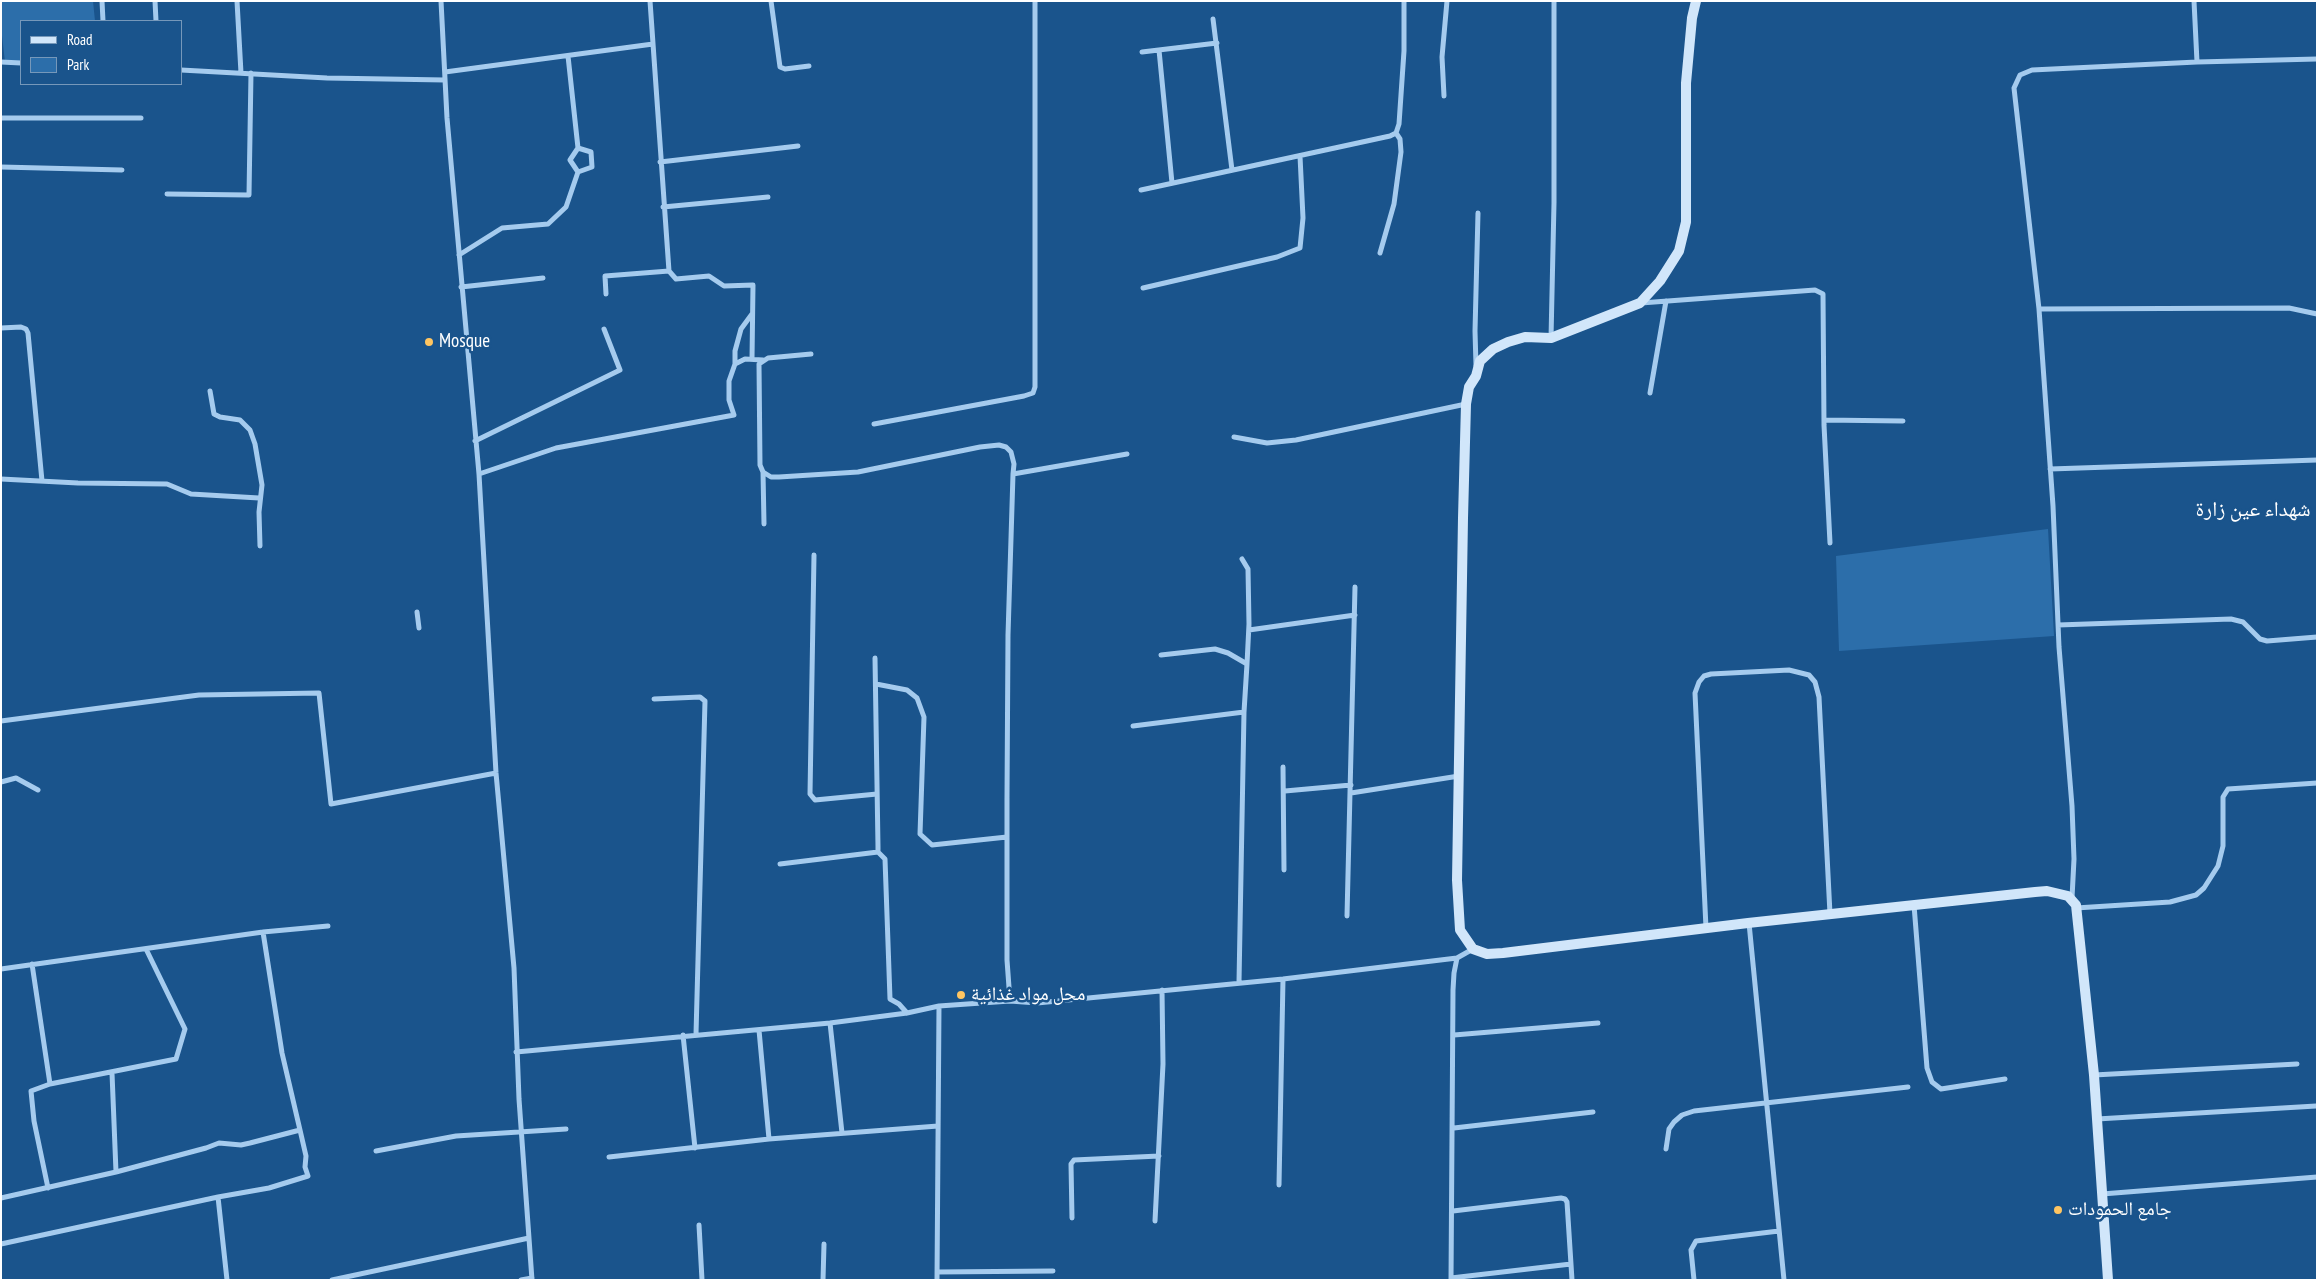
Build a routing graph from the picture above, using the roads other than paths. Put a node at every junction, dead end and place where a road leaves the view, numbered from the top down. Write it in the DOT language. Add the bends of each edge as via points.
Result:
graph roads {
  1 [pos="102,1"];
  2 [pos="155,1"];
  3 [pos="238,1"];
  4 [pos="441,1"];
  5 [pos="650,1"];
  6 [pos="771,1"];
  7 [pos="1036,1"];
  8 [pos="1404,1"];
  9 [pos="1447,1"];
  10 [pos="1554,1"];
  11 [pos="1696,1"];
  12 [pos="2194,1"];
  13 [pos="1213,19"];
  14 [pos="104,20"];
  15 [pos="156,20"];
  16 [pos="1216,43"];
  17 [pos="653,44"];
  18 [pos="1159,50"];
  19 [pos="1142,52"];
  20 [pos="568,56"];
  21 [pos="2317,59"];
  22 [pos="1,62"];
  23 [pos="2197,62"];
  24 [pos="20,63"];
  25 [pos="809,66"];
  26 [pos="182,70"];
  27 [pos="446,72"];
  28 [pos="241,73"];
  29 [pos="251,73"];
  30 [pos="445,80"];
  31 [pos="1444,96"];
  32 [pos="1,118"];
  33 [pos="141,118"];
  34 [pos="1396,133"];
  35 [pos="798,146"];
  36 [pos="578,148"];
  37 [pos="1300,156"];
  38 [pos="660,162"];
  39 [pos="1,167"];
  40 [pos="122,170"];
  41 [pos="1232,170"];
  42 [pos="578,172"];
  43 [pos="1172,183"];
  44 [pos="1141,190"];
  45 [pos="167,194"];
  46 [pos="768,197"];
  47 [pos="663,207"];
  48 [pos="1478,213"];
  49 [pos="1380,253"];
  50 [pos="459,255"];
  51 [pos="669,271"];
  52 [pos="543,278"];
  53 [pos="461,287"];
  54 [pos="1143,288"];
  55 [pos="606,294"];
  56 [pos="1666,301"];
  57 [pos="1640,303"];
  58 [pos="2040,309"];
  59 [pos="752,314"];
  60 [pos="2317,314"];
  61 [pos="1,328"];
  62 [pos="604,329"];
  63 [pos="1551,338"];
  64 [pos="811,354"];
  65 [pos="752,359"];
  66 [pos="762,360"];
  67 [pos="735,364"];
  68 [pos="1476,376"];
  69 [pos="210,391"];
  70 [pos="1650,393"];
  71 [pos="1466,404"];
  72 [pos="1824,420"];
  73 [pos="1902,421"];
  74 [pos="874,424"];
  75 [pos="1234,437"];
  76 [pos="475,441"];
  77 [pos="1127,454"];
  78 [pos="2317,460"];
  79 [pos="2050,469"];
  80 [pos="764,472"];
  81 [pos="478,474"];
  82 [pos="1013,474"];
  83 [pos="1,479"];
  84 [pos="42,481"];
  85 [pos="259,498"];
  86 [pos="764,524"];
  87 [pos="1830,543"];
  88 [pos="260,546"];
  89 [pos="814,555"];
  90 [pos="1242,560"];
  91 [pos="1355,587"];
  92 [pos="417,612"];
  93 [pos="1356,615"];
  94 [pos="2058,625"];
  95 [pos="419,628"];
  96 [pos="1249,630"];
  97 [pos="2317,637"];
  98 [pos="1161,655"];
  99 [pos="875,658"];
  100 [pos="1247,664"];
  101 [pos="876,684"];
  102 [pos="654,699"];
  103 [pos="1244,712"];
  104 [pos="1,721"];
  105 [pos="1133,726"];
  106 [pos="1283,767"];
  107 [pos="496,772"];
  108 [pos="1460,776"];
  109 [pos="1,782"];
  110 [pos="2317,783"];
  111 [pos="1351,785"];
  112 [pos="38,790"];
  113 [pos="1285,791"];
  114 [pos="1351,793"];
  115 [pos="877,794"];
  116 [pos="1007,837"];
  117 [pos="878,852"];
  118 [pos="780,864"];
  119 [pos="1284,870"];
  120 [pos="2074,903"];
  121 [pos="1914,905"];
  122 [pos="1830,914"];
  123 [pos="1347,916"];
  124 [pos="1748,922"];
  125 [pos="328,926"];
  126 [pos="1706,928"];
  127 [pos="263,932"];
  128 [pos="146,949"];
  129 [pos="1473,950"];
  130 [pos="1457,958"];
  131 [pos="32,964"];
  132 [pos="1,968"];
  133 [pos="1283,979"];
  134 [pos="1240,982"];
  135 [pos="1162,990"];
  136 [pos="1010,1001"];
  137 [pos="939,1006"];
  138 [pos="907,1013"];
  139 [pos="830,1022"];
  140 [pos="1598,1023"];
  141 [pos="759,1030"];
  142 [pos="696,1034"];
  143 [pos="683,1035"];
  144 [pos="1454,1035"];
  145 [pos="516,1052"];
  146 [pos="2297,1064"];
  147 [pos="112,1073"];
  148 [pos="2094,1075"];
  149 [pos="2005,1079"];
  150 [pos="50,1084"];
  151 [pos="1908,1087"];
  152 [pos="1765,1102"];
  153 [pos="2316,1106"];
  154 [pos="1593,1112"];
  155 [pos="2097,1119"];
  156 [pos="938,1126"];
  157 [pos="1454,1128"];
  158 [pos="566,1129"];
  159 [pos="300,1130"];
  160 [pos="521,1132"];
  161 [pos="842,1133"];
  162 [pos="769,1139"];
  163 [pos="695,1148"];
  164 [pos="1666,1150"];
  165 [pos="376,1151"];
  166 [pos="1159,1156"];
  167 [pos="609,1157"];
  168 [pos="116,1172"];
  169 [pos="2317,1177"];
  170 [pos="1279,1185"];
  171 [pos="48,1188"];
  172 [pos="2102,1194"];
  173 [pos="218,1197"];
  174 [pos="1,1198"];
  175 [pos="1453,1212"];
  176 [pos="1072,1218"];
  177 [pos="1154,1221"];
  178 [pos="699,1225"];
  179 [pos="1778,1231"];
  180 [pos="528,1238"];
  181 [pos="1,1244"];
  182 [pos="824,1244"];
  183 [pos="1571,1264"];
  184 [pos="937,1272"];
  185 [pos="1052,1272"];
  186 [pos="532,1279"];
  187 [pos="1451,1279"];
  188 [pos="227,1280"];
  189 [pos="332,1280"];
  190 [pos="521,1280"];
  191 [pos="702,1280"];
  192 [pos="823,1280"];
  193 [pos="937,1280"];
  194 [pos="1572,1280"];
  195 [pos="1694,1280"];
  196 [pos="1784,1280"];
  197 [pos="2108,1280"];
  1 -- 14 [label="street"];
  2 -- 15 [label="street"];
  3 -- 28 [label="street"];
  4 -- 27 [label="street"];
  5 -- 17 [label="street"];
  6 -- 25 [label="street" via="780,67"];
  7 -- 74 [label="street" via="1036,387 1033,393 1024,396"];
  8 -- 34 [label="street" via="1404,51"];
  9 -- 31 [label="street" via="1442,57"];
  10 -- 63 [label="street"];
  11 -- 57 [label="street" via="1686,83 1686,222 1679,251"];
  12 -- 23 [label="street"];
  13 -- 16 [label="street"];
  16 -- 18 [label="street"];
  16 -- 41 [label="street"];
  17 -- 20 [label="street"];
  17 -- 38 [label="street"];
  18 -- 19 [label="street"];
  18 -- 43 [label="street"];
  20 -- 27 [label="street"];
  20 -- 36 [label="street"];
  21 -- 23 [label="street"];
  22 -- 24 [label="street"];
  23 -- 58 [label="street" via="2032,70 2020,75 2014,88"];
  26 -- 28 [label="street"];
  27 -- 30 [label="street"];
  28 -- 29 [label="street"];
  29 -- 30 [label="street" via="346,79"];
  29 -- 45 [label="street" via="249,195"];
  30 -- 50 [label="street"];
  32 -- 33 [label="street"];
  34 -- 37 [label="street"];
  34 -- 49 [label="street" via="1402,152 1394,204"];
  35 -- 38 [label="street"];
  36 -- 42 [label="street" via="570,160"];
  36 -- 42 [label="street" via="592,152 592,167"];
  37 -- 41 [label="street"];
  37 -- 54 [label="street" via="1303,218 1300,248 1277,257"];
  38 -- 47 [label="street"];
  39 -- 40 [label="street"];
  41 -- 43 [label="street"];
  42 -- 50 [label="street" via="566,207 548,224 502,228"];
  43 -- 44 [label="street"];
  46 -- 47 [label="street"];
  47 -- 51 [label="street"];
  48 -- 68 [label="street"];
  50 -- 53 [label="street"];
  51 -- 55 [label="street" via="606,276"];
  51 -- 59 [label="street" via="676,279 709,276 724,286 753,285"];
  52 -- 53 [label="street"];
  53 -- 76 [label="street"];
  56 -- 57 [label="street"];
  56 -- 70 [label="street"];
  56 -- 72 [label="street" via="1820,291 1824,298"];
  57 -- 63 [label="street"];
  58 -- 60 [label="street" via="2289,308"];
  58 -- 79 [label="street"];
  59 -- 65 [label="street"];
  59 -- 67 [label="street" via="741,329"];
  61 -- 84 [label="street" via="21,327 28,333"];
  62 -- 76 [label="street" via="620,370"];
  63 -- 68 [label="street" via="1525,337 1493,349 1480,361"];
  64 -- 66 [label="street"];
  65 -- 66 [label="street"];
  65 -- 67 [label="street"];
  66 -- 80 [label="street" via="759,364 760,465"];
  67 -- 81 [label="street" via="729,381 729,400 734,415 556,448"];
  68 -- 71 [label="street" via="1469,387"];
  69 -- 85 [label="street" via="214,414 240,420 250,430 261,469"];
  71 -- 75 [label="street" via="1296,440 1268,443"];
  71 -- 108 [label="street"];
  72 -- 73 [label="street"];
  72 -- 87 [label="street"];
  76 -- 81 [label="street"];
  77 -- 82 [label="street"];
  78 -- 79 [label="street"];
  79 -- 94 [label="street"];
  80 -- 82 [label="street" via="771,477 779,477 858,472 999,445 1011,452"];
  80 -- 86 [label="street"];
  81 -- 107 [label="street"];
  82 -- 116 [label="street"];
  83 -- 84 [label="street"];
  84 -- 85 [label="street" via="167,484 192,494"];
  85 -- 88 [label="street"];
  89 -- 115 [label="street" via="810,794 815,800"];
  90 -- 96 [label="street" via="1248,569"];
  91 -- 93 [label="street"];
  92 -- 95 [label="street"];
  93 -- 96 [label="street"];
  93 -- 111 [label="street"];
  94 -- 97 [label="street" via="2231,619 2243,622 2260,639 2267,641"];
  94 -- 120 [label="street" via="2072,806"];
  96 -- 100 [label="street"];
  98 -- 100 [label="street" via="1215,649"];
  99 -- 101 [label="street"];
  100 -- 103 [label="street"];
  101 -- 115 [label="street"];
  101 -- 116 [label="street" via="907,690 917,698 924,716 920,834 932,845"];
  102 -- 142 [label="street" via="700,697 705,701"];
  103 -- 105 [label="street"];
  103 -- 134 [label="street"];
  104 -- 107 [label="street" via="199,695 319,693 331,804"];
  106 -- 113 [label="street"];
  107 -- 145 [label="street" via="514,968"];
  108 -- 114 [label="street"];
  108 -- 129 [label="street" via="1457,880 1460,930"];
  109 -- 112 [label="street" via="16,778"];
  110 -- 120 [label="street" via="2228,789 2223,797 2223,846 2218,866 2196,895 2170,902"];
  111 -- 113 [label="street"];
  111 -- 114 [label="street"];
  113 -- 119 [label="street"];
  114 -- 123 [label="street"];
  115 -- 117 [label="street"];
  116 -- 136 [label="street"];
  117 -- 118 [label="street"];
  117 -- 138 [label="street" via="885,859 890,999"];
  120 -- 121 [label="street" via="2047,891"];
  120 -- 148 [label="street"];
  121 -- 122 [label="street"];
  121 -- 149 [label="street" via="1927,1068 1932,1082 1941,1089"];
  122 -- 124 [label="street"];
  122 -- 126 [label="street" via="1819,698 1815,682 1809,675 1789,670 1711,674 1698,682 1695,693"];
  124 -- 126 [label="street"];
  124 -- 152 [label="street"];
  125 -- 127 [label="street"];
  126 -- 129 [label="street" via="1503,953 1487,954"];
  127 -- 128 [label="street"];
  127 -- 159 [label="street" via="282,1053"];
  128 -- 131 [label="street"];
  128 -- 147 [label="street" via="185,1029 176,1059"];
  129 -- 130 [label="street"];
  130 -- 133 [label="street"];
  130 -- 144 [label="street"];
  131 -- 132 [label="street"];
  131 -- 150 [label="street"];
  133 -- 134 [label="street"];
  133 -- 170 [label="street"];
  134 -- 135 [label="street"];
  135 -- 136 [label="street" via="1037,1003"];
  135 -- 166 [label="street"];
  136 -- 137 [label="street"];
  137 -- 138 [label="street"];
  137 -- 156 [label="street"];
  138 -- 139 [label="street"];
  139 -- 141 [label="street"];
  139 -- 161 [label="street"];
  140 -- 144 [label="street"];
  141 -- 142 [label="street"];
  141 -- 162 [label="street"];
  142 -- 143 [label="street"];
  143 -- 145 [label="street"];
  143 -- 163 [label="street"];
  144 -- 157 [label="street"];
  145 -- 160 [label="street"];
  146 -- 148 [label="street"];
  147 -- 150 [label="street"];
  147 -- 168 [label="street"];
  148 -- 155 [label="street"];
  150 -- 171 [label="street" via="30,1091"];
  151 -- 152 [label="street"];
  152 -- 164 [label="street" via="1682,1115 1669,1129"];
  152 -- 179 [label="street"];
  153 -- 155 [label="street"];
  154 -- 157 [label="street"];
  155 -- 172 [label="street"];
  156 -- 161 [label="street"];
  156 -- 184 [label="street"];
  157 -- 175 [label="street"];
  158 -- 160 [label="street"];
  159 -- 168 [label="street" via="241,1145 219,1142"];
  159 -- 173 [label="street" via="308,1176 269,1188"];
  160 -- 165 [label="street" via="456,1136"];
  160 -- 180 [label="street"];
  161 -- 162 [label="street"];
  162 -- 163 [label="street"];
  163 -- 167 [label="street"];
  166 -- 176 [label="street" via="1074,1160 1071,1164"];
  166 -- 177 [label="street"];
  168 -- 171 [label="street"];
  169 -- 172 [label="street"];
  171 -- 174 [label="street"];
  172 -- 197 [label="street"];
  173 -- 181 [label="street"];
  173 -- 188 [label="street"];
  175 -- 183 [label="street" via="1565,1199"];
  175 -- 187 [label="street"];
  178 -- 191 [label="street"];
  179 -- 195 [label="street" via="1696,1241 1691,1250"];
  179 -- 196 [label="street"];
  180 -- 186 [label="street"];
  180 -- 189 [label="street"];
  182 -- 192 [label="street"];
  183 -- 187 [label="street"];
  183 -- 194 [label="street"];
  184 -- 185 [label="street"];
  184 -- 193 [label="street"];
  186 -- 190 [label="street"];
}
